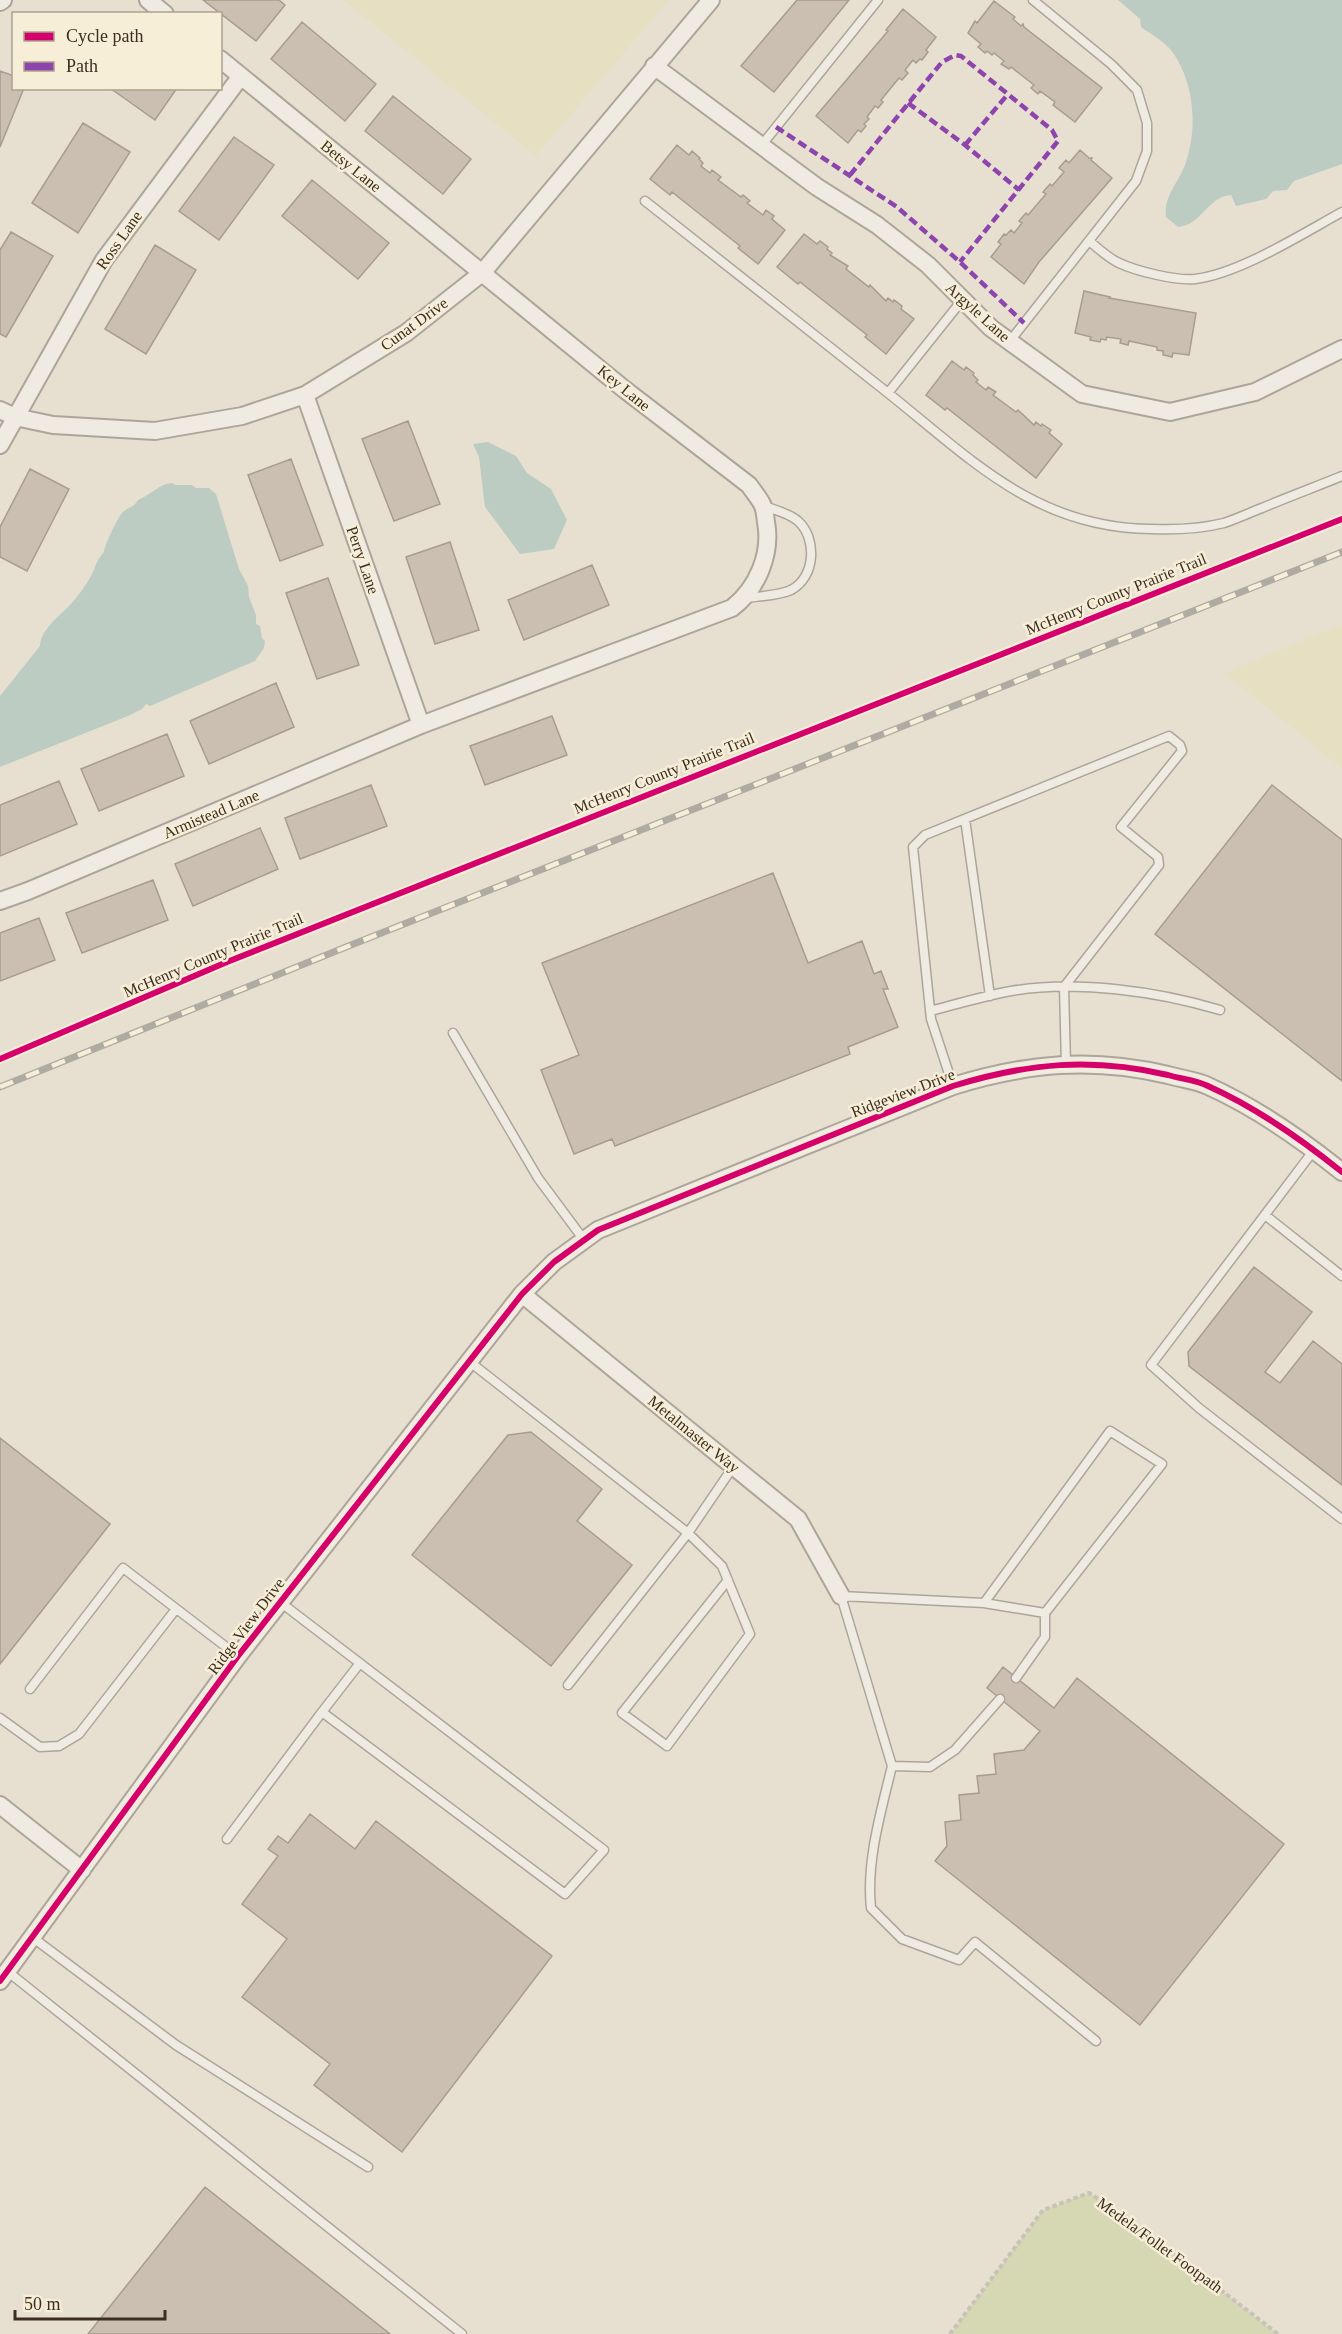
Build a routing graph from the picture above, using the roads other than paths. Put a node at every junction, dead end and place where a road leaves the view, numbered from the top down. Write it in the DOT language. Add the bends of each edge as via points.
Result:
graph roads {
  1 [pos="148,0"];
  2 [pos="711,0"];
  3 [pos="878,0"];
  4 [pos="1033,0"];
  5 [pos="163,12"];
  6 [pos="222,61"];
  7 [pos="654,66"];
  8 [pos="241,76"];
  9 [pos="761,146"];
  10 [pos="645,201"];
  11 [pos="1342,212"];
  12 [pos="1089,241"];
  13 [pos="482,273"];
  14 [pos="963,299"];
  15 [pos="1010,341"];
  16 [pos="1342,349"];
  17 [pos="888,393"];
  18 [pos="305,395"];
  19 [pos="8,413"];
  20 [pos="0,445"];
  21 [pos="1342,476"];
  22 [pos="764,506"];
  23 [pos="745,598"];
  24 [pos="421,724"];
  25 [pos="965,819"];
  26 [pos="0,901"];
  27 [pos="1064,987"];
  28 [pos="990,996"];
  29 [pos="1220,1010"];
  30 [pos="930,1011"];
  31 [pos="453,1033"];
  32 [pos="1066,1065"];
  33 [pos="953,1086"];
  34 [pos="1314,1150"];
  35 [pos="1342,1172"];
  36 [pos="1265,1215"];
  37 [pos="584,1240"];
  38 [pos="1342,1276"];
  39 [pos="522,1294"];
  40 [pos="470,1362"];
  41 [pos="734,1467"];
  42 [pos="1342,1519"];
  43 [pos="687,1533"];
  44 [pos="728,1580"];
  45 [pos="842,1596"];
  46 [pos="280,1602"];
  47 [pos="984,1603"];
  48 [pos="176,1609"];
  49 [pos="1045,1613"];
  50 [pos="238,1656"];
  51 [pos="360,1663"];
  52 [pos="1016,1678"];
  53 [pos="568,1685"];
  54 [pos="30,1689"];
  55 [pos="1000,1699"];
  56 [pos="322,1712"];
  57 [pos="0,1718"];
  58 [pos="892,1766"];
  59 [pos="0,1805"];
  60 [pos="227,1839"];
  61 [pos="82,1870"];
  62 [pos="32,1937"];
  63 [pos="4,1976"];
  64 [pos="1096,2041"];
  65 [pos="368,2167"];
  66 [pos="462,2334"];
  1 -- 5 [label="street"];
  2 -- 7 [label="street, Cunat Drive"];
  3 -- 9 [label="lane"];
  4 -- 12 [label="lane" via="1137,90 1147,123 1147,151 1136,181"];
  6 -- 8 [label="street, Betsy Lane"];
  7 -- 9 [label="street, Argyle Lane"];
  7 -- 13 [label="street, Cunat Drive"];
  8 -- 13 [label="street, Betsy Lane"];
  8 -- 19 [label="street, Ross Lane" via="104,260"];
  9 -- 14 [label="street, Argyle Lane" via="877,225"];
  10 -- 17 [label="lane"];
  11 -- 12 [label="lane" via="1267,253 1222,273 1194,279 1148,273 1117,262"];
  12 -- 15 [label="lane"];
  13 -- 18 [label="street, Cunat Drive" via="406,333"];
  13 -- 22 [label="street, Key Lane" via="748,485"];
  14 -- 15 [label="street, Argyle Lane"];
  14 -- 17 [label="lane"];
  15 -- 16 [label="street, Argyle Lane" via="1082,394 1170,412 1255,392"];
  17 -- 21 [label="lane" via="1023,497 1052,511 1130,529 1182,530 1224,523"];
  18 -- 19 [label="street, Cunat Drive" via="242,416 155,431 53,425"];
  18 -- 24 [label="street, Perry Lane"];
  19 -- 20 [label="street"];
  22 -- 23 [label="street" via="768,533 764,560"];
  22 -- 23 [label="lane, Key Lane" via="798,521 812,544 811,556 807,572 791,590"];
  23 -- 24 [label="street, Key Lane" via="732,608"];
  24 -- 26 [label="street, Armistead Lane"];
  25 -- 27 [label="lane" via="1169,736 1180,745 1182,751 1121,827 1158,857 1159,865"];
  25 -- 28 [label="lane"];
  25 -- 30 [label="lane" via="925,835 913,847"];
  27 -- 28 [label="lane"];
  27 -- 29 [label="lane" via="1151,992"];
  27 -- 32 [label="lane"];
  28 -- 30 [label="lane"];
  30 -- 33 [label="lane"];
  31 -- 37 [label="lane" via="538,1178"];
  32 -- 33 [label="street, Ridgeview Drive" via="993,1074"];
  32 -- 34 [label="street, Ridgeview Drive" via="1134,1067 1206,1084 1263,1115"];
  33 -- 37 [label="street, Ridgeview Drive" via="598,1230"];
  34 -- 35 [label="street, Ridgeview Drive"];
  34 -- 36 [label="lane"];
  36 -- 38 [label="lane"];
  36 -- 42 [label="lane" via="1152,1365 1199,1408"];
  37 -- 39 [label="street, Ridgeview Drive" via="554,1262"];
  39 -- 40 [label="street, Ridge View Drive"];
  39 -- 41 [label="street, Metalmaster Way"];
  40 -- 43 [label="lane"];
  40 -- 46 [label="street, Ridge View Drive"];
  41 -- 43 [label="lane"];
  41 -- 45 [label="street, Metalmaster Way" via="798,1519"];
  43 -- 44 [label="lane" via="722,1566"];
  43 -- 53 [label="lane"];
  44 -- 44 [label="lane" via="750,1634 667,1746 622,1713"];
  45 -- 47 [label="lane"];
  45 -- 58 [label="lane"];
  46 -- 50 [label="street, Ridge View Drive"];
  46 -- 51 [label="lane"];
  47 -- 49 [label="lane"];
  47 -- 49 [label="lane" via="1110,1431 1162,1464"];
  48 -- 50 [label="lane"];
  48 -- 54 [label="lane" via="123,1568"];
  48 -- 57 [label="lane" via="79,1734 59,1746 40,1747"];
  49 -- 52 [label="lane" via="1046,1637"];
  50 -- 61 [label="street, Ridge View Drive"];
  51 -- 56 [label="lane"];
  51 -- 56 [label="lane" via="604,1850 565,1894"];
  55 -- 58 [label="lane" via="955,1750 930,1767"];
  56 -- 60 [label="lane"];
  58 -- 64 [label="lane" via="878,1821 869,1890 871,1908 903,1939 959,1960 975,1942"];
  59 -- 61 [label="street"];
  61 -- 62 [label="street, Ridge View Drive"];
  62 -- 63 [label="street, Ridge View Drive"];
  62 -- 65 [label="lane" via="176,2044"];
  63 -- 66 [label="lane"];
}
